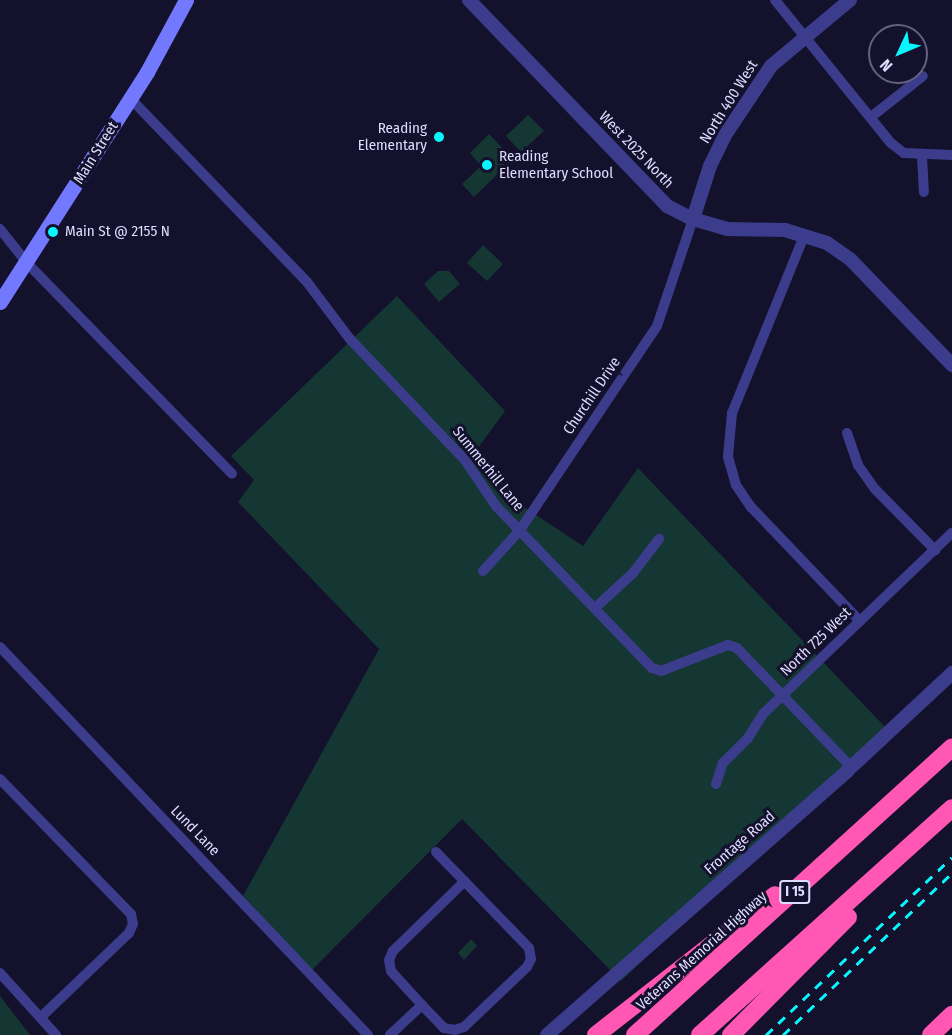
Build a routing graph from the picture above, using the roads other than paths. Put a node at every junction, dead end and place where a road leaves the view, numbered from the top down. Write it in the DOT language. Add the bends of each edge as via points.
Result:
graph roads {
  1 [pos="186,0"];
  2 [pos="469,0"];
  3 [pos="775,0"];
  4 [pos="850,0"];
  5 [pos="806,36"];
  6 [pos="913,84"];
  7 [pos="130,99"];
  8 [pos="871,117"];
  9 [pos="952,155"];
  10 [pos="922,156"];
  11 [pos="924,192"];
  12 [pos="693,219"];
  13 [pos="0,229"];
  14 [pos="804,236"];
  15 [pos="27,263"];
  16 [pos="0,302"];
  17 [pos="952,365"];
  18 [pos="847,433"];
  19 [pos="232,474"];
  20 [pos="520,531"];
  21 [pos="952,533"];
  22 [pos="659,539"];
  23 [pos="935,550"];
  24 [pos="483,571"];
  25 [pos="595,608"];
  26 [pos="860,621"];
  27 [pos="0,647"];
  28 [pos="952,673"];
  29 [pos="783,695"];
  30 [pos="952,748"];
  31 [pos="851,767"];
  32 [pos="0,779"];
  33 [pos="716,784"];
  34 [pos="895,802"];
  35 [pos="952,809"];
  36 [pos="436,852"];
  37 [pos="465,881"];
  38 [pos="0,974"];
  39 [pos="422,1005"];
  40 [pos="952,1015"];
  41 [pos="42,1016"];
  42 [pos="56,1035"];
  43 [pos="368,1035"];
  44 [pos="390,1035"];
  45 [pos="547,1035"];
  46 [pos="596,1035"];
  47 [pos="635,1035"];
  48 [pos="700,1035"];
  49 [pos="731,1035"];
  50 [pos="931,1035"];
  1 -- 7 [label="main road, Main Street"];
  2 -- 12 [label="street, West 2025 North" via="667,206"];
  3 -- 5 [label="street"];
  4 -- 5 [label="street, North 400 West"];
  5 -- 8 [label="street"];
  5 -- 12 [label="street, North 400 West" via="771,66 725,135"];
  6 -- 8 [label="street"];
  7 -- 15 [label="main road, Main Street"];
  7 -- 20 [label="street, Summerhill Lane" via="307,282 350,339 465,460 496,506"];
  8 -- 10 [label="street" via="904,153"];
  9 -- 10 [label="street"];
  10 -- 11 [label="street"];
  12 -- 14 [label="street, West 2025 North" via="727,229 785,230"];
  12 -- 20 [label="street, Churchill Drive" via="657,326"];
  13 -- 15 [label="street"];
  14 -- 17 [label="street, West 2025 North" via="826,243 851,260"];
  14 -- 26 [label="street" via="732,413 728,457 736,485 751,507"];
  15 -- 16 [label="main road, Main Street"];
  15 -- 19 [label="street"];
  18 -- 23 [label="street" via="858,465 875,489"];
  20 -- 24 [label="street, Churchill Drive"];
  20 -- 25 [label="street, Summerhill Lane"];
  21 -- 23 [label="street, North 725 West"];
  22 -- 25 [label="street" via="633,573"];
  23 -- 26 [label="street, North 725 West"];
  25 -- 29 [label="street, Summerhill Lane" via="652,668 661,671 728,645 737,648"];
  26 -- 29 [label="street, North 725 West"];
  27 -- 43 [label="street, Lund Lane"];
  28 -- 31 [label="street, Frontage Road"];
  29 -- 31 [label="street, Summerhill Lane"];
  29 -- 33 [label="street, North 725 West" via="723,763"];
  30 -- 34 [label="highway, Veterans Memorial Highway / I 15"];
  31 -- 45 [label="street, Frontage Road"];
  32 -- 41 [label="street" via="131,914 131,929"];
  34 -- 46 [label="highway"];
  34 -- 47 [label="highway, Veterans Memorial Highway / I 15"];
  35 -- 48 [label="highway"];
  35 -- 49 [label="highway"];
  36 -- 37 [label="street"];
  37 -- 39 [label="street" via="393,951 389,960 391,971"];
  37 -- 39 [label="street" via="529,948 531,958 527,967 464,1027 444,1028"];
  38 -- 41 [label="street"];
  39 -- 44 [label="street"];
  40 -- 50 [label="highway"];
  41 -- 42 [label="street"];
}
